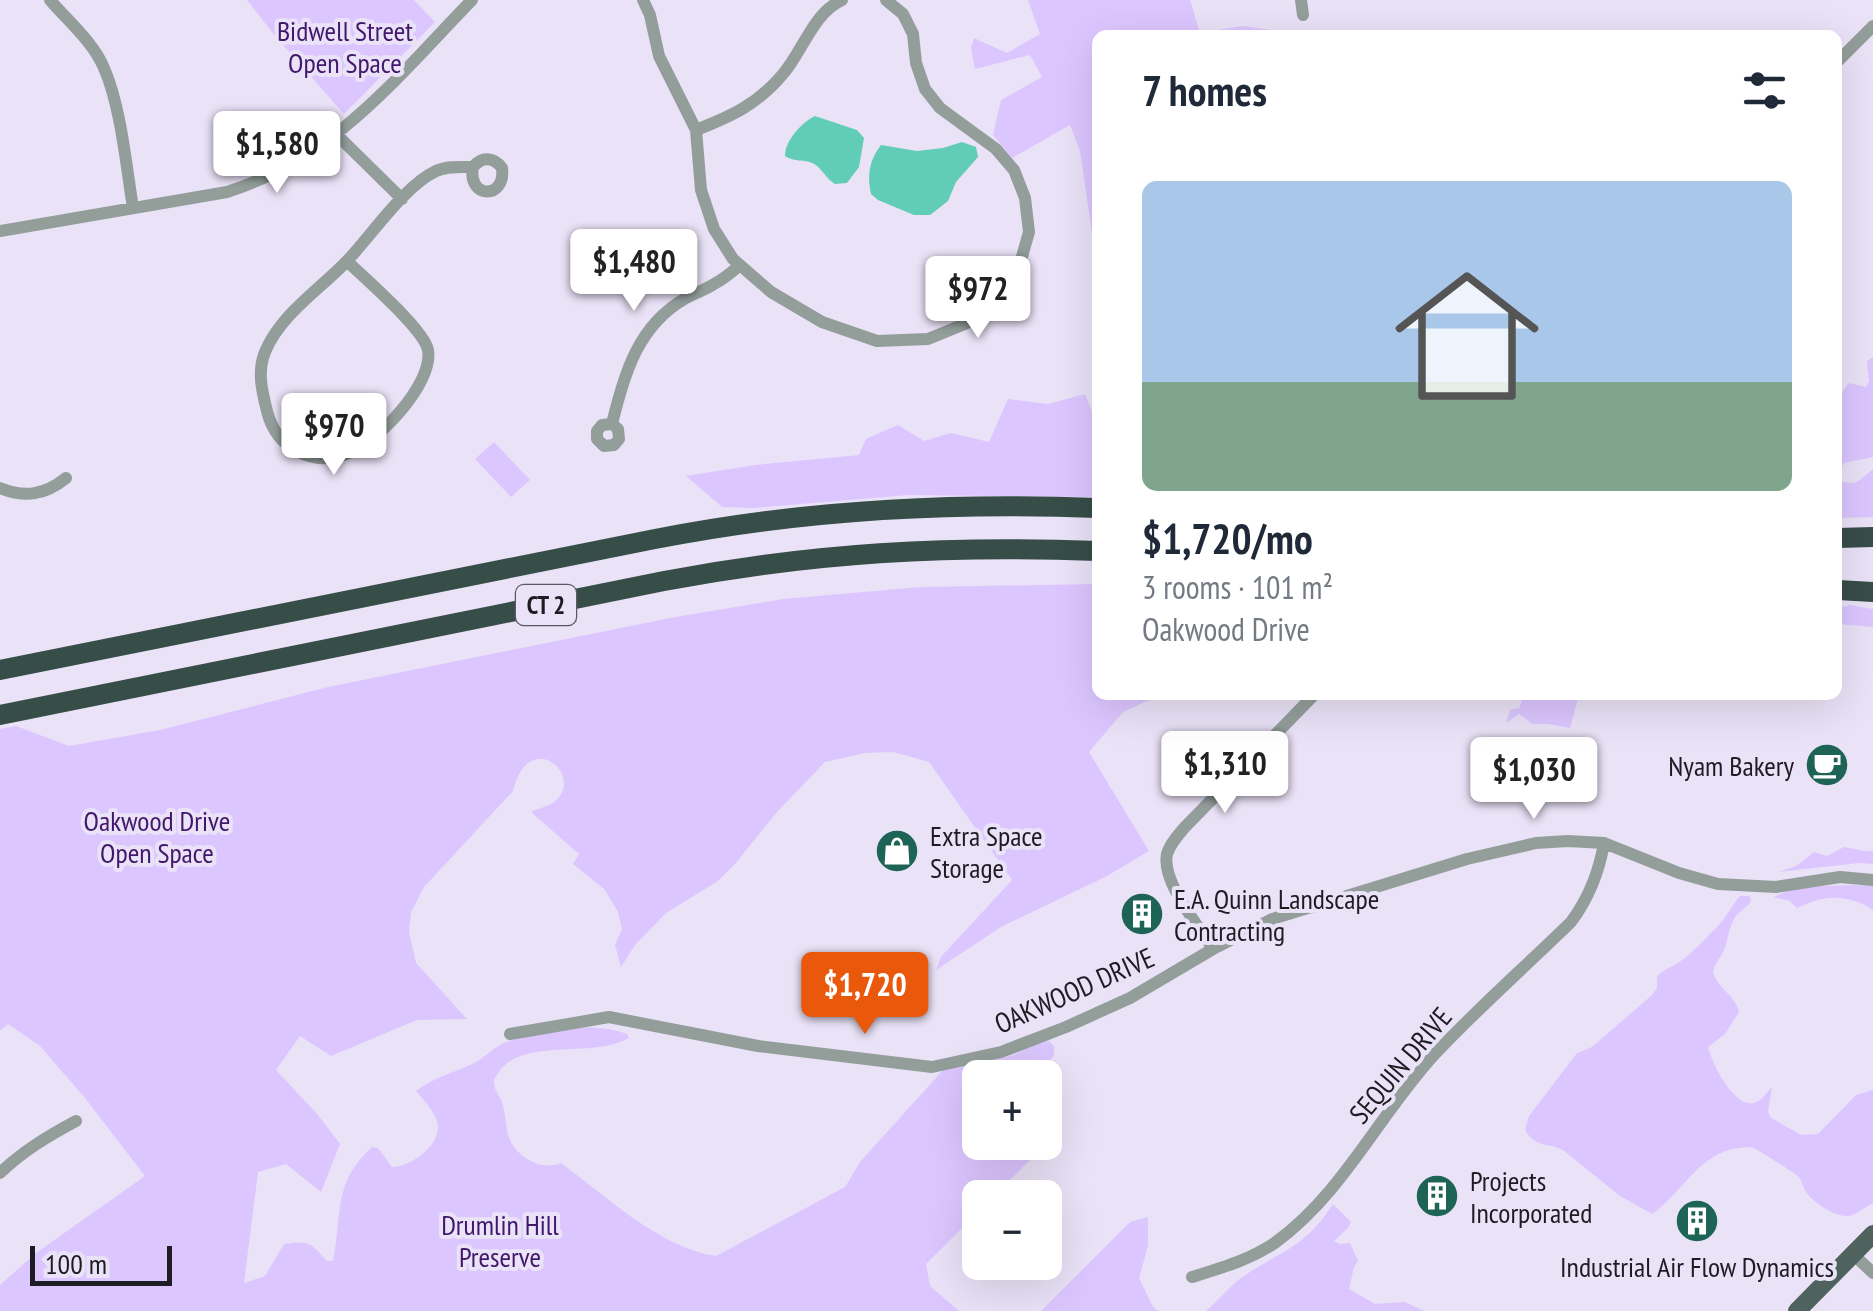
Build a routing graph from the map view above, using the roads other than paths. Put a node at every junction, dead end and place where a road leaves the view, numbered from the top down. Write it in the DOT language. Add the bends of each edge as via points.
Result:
graph roads {
  1 [pos="50,0"];
  2 [pos="472,0"];
  3 [pos="643,0"];
  4 [pos="842,0"];
  5 [pos="886,0"];
  6 [pos="1301,0"];
  7 [pos="1303,15"];
  8 [pos="1873,26"];
  9 [pos="1842,58"];
  10 [pos="696,130"];
  11 [pos="337,135"];
  12 [pos="473,167"];
  13 [pos="402,199"];
  14 [pos="134,208"];
  15 [pos="0,232"];
  16 [pos="346,261"];
  17 [pos="740,266"];
  18 [pos="612,424"];
  19 [pos="66,478"];
  20 [pos="0,488"];
  21 [pos="1092,508"];
  22 [pos="1873,536"];
  23 [pos="1842,538"];
  24 [pos="1092,551"];
  25 [pos="1842,580"];
  26 [pos="1873,580"];
  27 [pos="1842,590"];
  28 [pos="1873,592"];
  29 [pos="0,670"];
  30 [pos="1309,700"];
  31 [pos="0,715"];
  32 [pos="1604,843"];
  33 [pos="1873,880"];
  34 [pos="1213,949"];
  35 [pos="510,1034"];
  36 [pos="76,1121"];
  37 [pos="0,1173"];
  38 [pos="1873,1234"];
  39 [pos="1854,1254"];
  40 [pos="1873,1273"];
  41 [pos="1192,1277"];
  42 [pos="1797,1311"];
  1 -- 14 [label="street" via="104,67"];
  2 -- 11 [label="street"];
  3 -- 10 [label="street" via="659,56"];
  4 -- 10 [label="street" via="817,21 760,97"];
  5 -- 17 [label="street" via="914,34 924,89 1014,170 1028,232 1019,267 999,298 967,323 928,340 878,340 822,322"];
  6 -- 7 [label="street"];
  8 -- 9 [label="street"];
  10 -- 17 [label="street" via="701,190 714,230"];
  11 -- 13 [label="street"];
  11 -- 14 [label="street" via="248,185"];
  12 -- 13 [label="street" via="437,170"];
  13 -- 16 [label="street"];
  14 -- 15 [label="street"];
  16 -- 16 [label="street" via="282,324 265,352 260,382 270,423 302,455 350,453 382,432 426,371 421,334"];
  17 -- 18 [label="street" via="660,316 638,345"];
  19 -- 20 [label="street" via="40,494"];
  21 -- 29 [label="highway, CT 2" via="927,506 745,523"];
  22 -- 23 [label="highway"];
  24 -- 31 [label="highway, CT 2" via="915,549 760,564"];
  25 -- 26 [label="highway"];
  27 -- 28 [label="highway"];
  30 -- 34 [label="street" via="1168,851 1171,882"];
  32 -- 33 [label="street, OAKWOOD DRIVE" via="1718,884"];
  32 -- 34 [label="street, OAKWOOD DRIVE" via="1536,843 1467,858 1272,919"];
  32 -- 41 [label="street, SEQUIN DRIVE" via="1586,903 1571,922 1434,1056 1310,1212 1275,1243"];
  34 -- 35 [label="street, OAKWOOD DRIVE" via="1066,1027 1000,1052 932,1067 758,1046 609,1017"];
  36 -- 37 [label="street"];
  38 -- 39 [label="main road"];
  39 -- 40 [label="street"];
  39 -- 42 [label="main road"];
}
